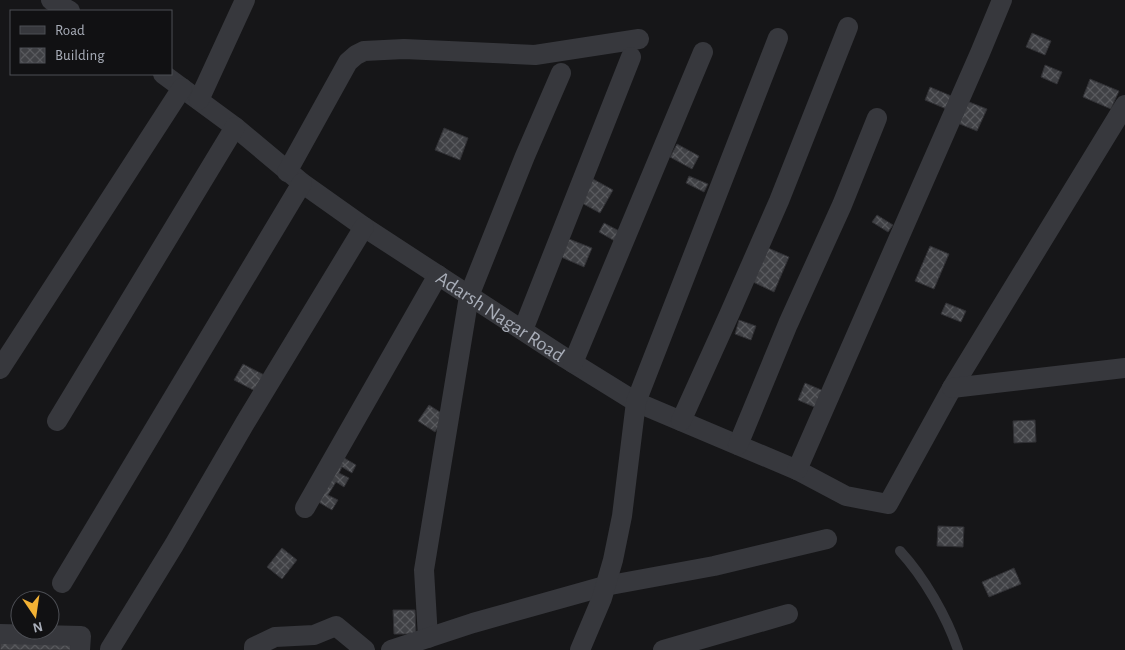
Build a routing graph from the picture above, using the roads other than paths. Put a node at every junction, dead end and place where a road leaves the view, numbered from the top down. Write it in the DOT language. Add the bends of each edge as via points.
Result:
graph roads {
  1 [pos="51,0"];
  2 [pos="245,0"];
  3 [pos="1002,0"];
  4 [pos="68,10"];
  5 [pos="848,27"];
  6 [pos="778,38"];
  7 [pos="704,52"];
  8 [pos="561,73"];
  9 [pos="163,75"];
  10 [pos="182,88"];
  11 [pos="200,100"];
  12 [pos="1125,105"];
  13 [pos="877,118"];
  14 [pos="235,127"];
  15 [pos="295,178"];
  16 [pos="364,227"];
  17 [pos="438,275"];
  18 [pos="469,296"];
  19 [pos="522,330"];
  20 [pos="574,363"];
  21 [pos="1125,368"];
  22 [pos="0,369"];
  23 [pos="952,388"];
  24 [pos="636,402"];
  25 [pos="57,421"];
  26 [pos="681,421"];
  27 [pos="738,445"];
  28 [pos="797,470"];
  29 [pos="305,508"];
  30 [pos="827,539"];
  31 [pos="900,551"];
  32 [pos="62,583"];
  33 [pos="606,586"];
  34 [pos="788,614"];
  35 [pos="0,634"];
  36 [pos="428,638"];
  37 [pos="80,650"];
  38 [pos="111,650"];
  39 [pos="254,650"];
  40 [pos="365,650"];
  41 [pos="391,650"];
  42 [pos="580,650"];
  43 [pos="663,650"];
  44 [pos="958,650"];
  1 -- 4 [label="street"];
  2 -- 11 [label="street"];
  3 -- 28 [label="street"];
  5 -- 26 [label="street" via="779,201"];
  6 -- 24 [label="street"];
  7 -- 20 [label="street"];
  8 -- 18 [label="street"];
  9 -- 10 [label="street, Adarsh Nagar Road"];
  10 -- 11 [label="street, Adarsh Nagar Road"];
  10 -- 22 [label="street"];
  11 -- 14 [label="street, Adarsh Nagar Road"];
  12 -- 23 [label="street"];
  13 -- 27 [label="street"];
  14 -- 15 [label="street, Adarsh Nagar Road"];
  14 -- 25 [label="street"];
  15 -- 16 [label="street, Adarsh Nagar Road"];
  15 -- 19 [label="street" via="348,62 364,51 404,49 535,55 635,48"];
  15 -- 32 [label="street"];
  16 -- 17 [label="street, Adarsh Nagar Road"];
  16 -- 38 [label="street"];
  17 -- 18 [label="street, Adarsh Nagar Road"];
  17 -- 29 [label="street"];
  18 -- 19 [label="street, Adarsh Nagar Road"];
  18 -- 36 [label="street" via="424,570"];
  19 -- 20 [label="street, Adarsh Nagar Road"];
  20 -- 24 [label="street, Adarsh Nagar Road"];
  21 -- 23 [label="street"];
  23 -- 28 [label="street, Adarsh Nagar Road" via="888,504 846,496"];
  24 -- 26 [label="street, Adarsh Nagar Road"];
  24 -- 33 [label="street" via="622,516"];
  26 -- 27 [label="street, Adarsh Nagar Road"];
  27 -- 28 [label="street, Adarsh Nagar Road"];
  30 -- 33 [label="street" via="714,566"];
  31 -- 44 [label="lane" via="924,582"];
  33 -- 36 [label="street"];
  33 -- 42 [label="street"];
  34 -- 43 [label="street"];
  35 -- 37 [label="street" via="81,636"];
  36 -- 41 [label="street"];
  39 -- 40 [label="street" via="254,647 275,637 314,635 336,626"];
}
